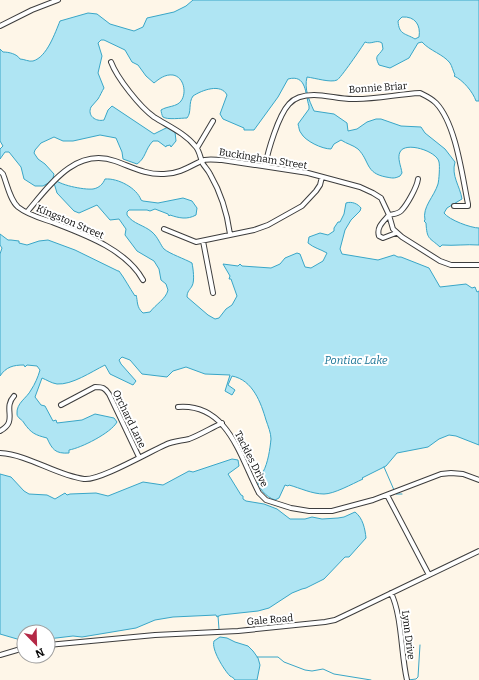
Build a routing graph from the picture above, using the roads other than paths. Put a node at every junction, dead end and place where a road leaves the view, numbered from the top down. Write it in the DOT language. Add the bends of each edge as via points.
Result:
graph roads {
  1 [pos="58,0"];
  2 [pos="0,26"];
  3 [pos="111,62"];
  4 [pos="213,121"];
  5 [pos="197,148"];
  6 [pos="202,161"];
  7 [pos="265,166"];
  8 [pos="0,172"];
  9 [pos="322,177"];
  10 [pos="418,179"];
  11 [pos="454,206"];
  12 [pos="27,212"];
  13 [pos="389,215"];
  14 [pos="164,229"];
  15 [pos="396,233"];
  16 [pos="230,234"];
  17 [pos="203,241"];
  18 [pos="479,265"];
  19 [pos="143,280"];
  20 [pos="213,293"];
  21 [pos="14,396"];
  22 [pos="61,405"];
  23 [pos="178,407"];
  24 [pos="222,423"];
  25 [pos="0,431"];
  26 [pos="0,448"];
  27 [pos="1,453"];
  28 [pos="138,457"];
  29 [pos="479,480"];
  30 [pos="387,495"];
  31 [pos="479,551"];
  32 [pos="429,575"];
  33 [pos="391,593"];
  34 [pos="56,644"];
  35 [pos="16,650"];
  36 [pos="0,655"];
  37 [pos="407,680"];
  1 -- 2 [label="street"];
  3 -- 5 [label="street" via="139,102"];
  4 -- 5 [label="street"];
  5 -- 6 [label="street"];
  6 -- 7 [label="street, Buckingham Street" via="211,159"];
  6 -- 12 [label="street, Buckingham Street" via="175,173 159,174 140,171 111,160 92,158 65,170"];
  6 -- 16 [label="street" via="222,198"];
  7 -- 9 [label="street, Buckingham Street"];
  7 -- 11 [label="street, Bonnie Briar" via="284,111 299,97 324,95 356,99 420,93 435,101 446,117 451,132 468,204"];
  8 -- 12 [label="street, Kingston Street" via="14,203"];
  9 -- 13 [label="street, Buckingham Street" via="373,192 380,198"];
  9 -- 16 [label="street" via="311,198 292,212 254,230"];
  10 -- 13 [label="street" via="401,211"];
  12 -- 19 [label="street, Kingston Street" via="103,244 128,263"];
  13 -- 15 [label="street, Buckingham Street"];
  13 -- 15 [label="street" via="379,228 379,236 383,238"];
  14 -- 17 [label="street" via="188,240"];
  15 -- 18 [label="street" via="440,262"];
  16 -- 17 [label="street"];
  17 -- 20 [label="street"];
  21 -- 25 [label="street" via="9,407 8,426"];
  22 -- 28 [label="street, Orchard Lane" via="95,387 105,388"];
  23 -- 24 [label="street" via="191,406 200,409 212,414"];
  24 -- 28 [label="street" via="188,439 179,440"];
  24 -- 30 [label="street, Tackles Drive" via="259,493 266,500 290,508 332,511"];
  26 -- 27 [label="street"];
  27 -- 28 [label="street" via="76,477 90,479"];
  29 -- 30 [label="street, Tackles Drive" via="451,473 431,477"];
  30 -- 32 [label="street"];
  31 -- 32 [label="street, Gale Road"];
  32 -- 33 [label="street, Gale Road"];
  33 -- 34 [label="street, Gale Road" via="335,620 325,622"];
  33 -- 37 [label="street, Lynn Drive" via="396,606"];
  35 -- 36 [label="street"];
}
